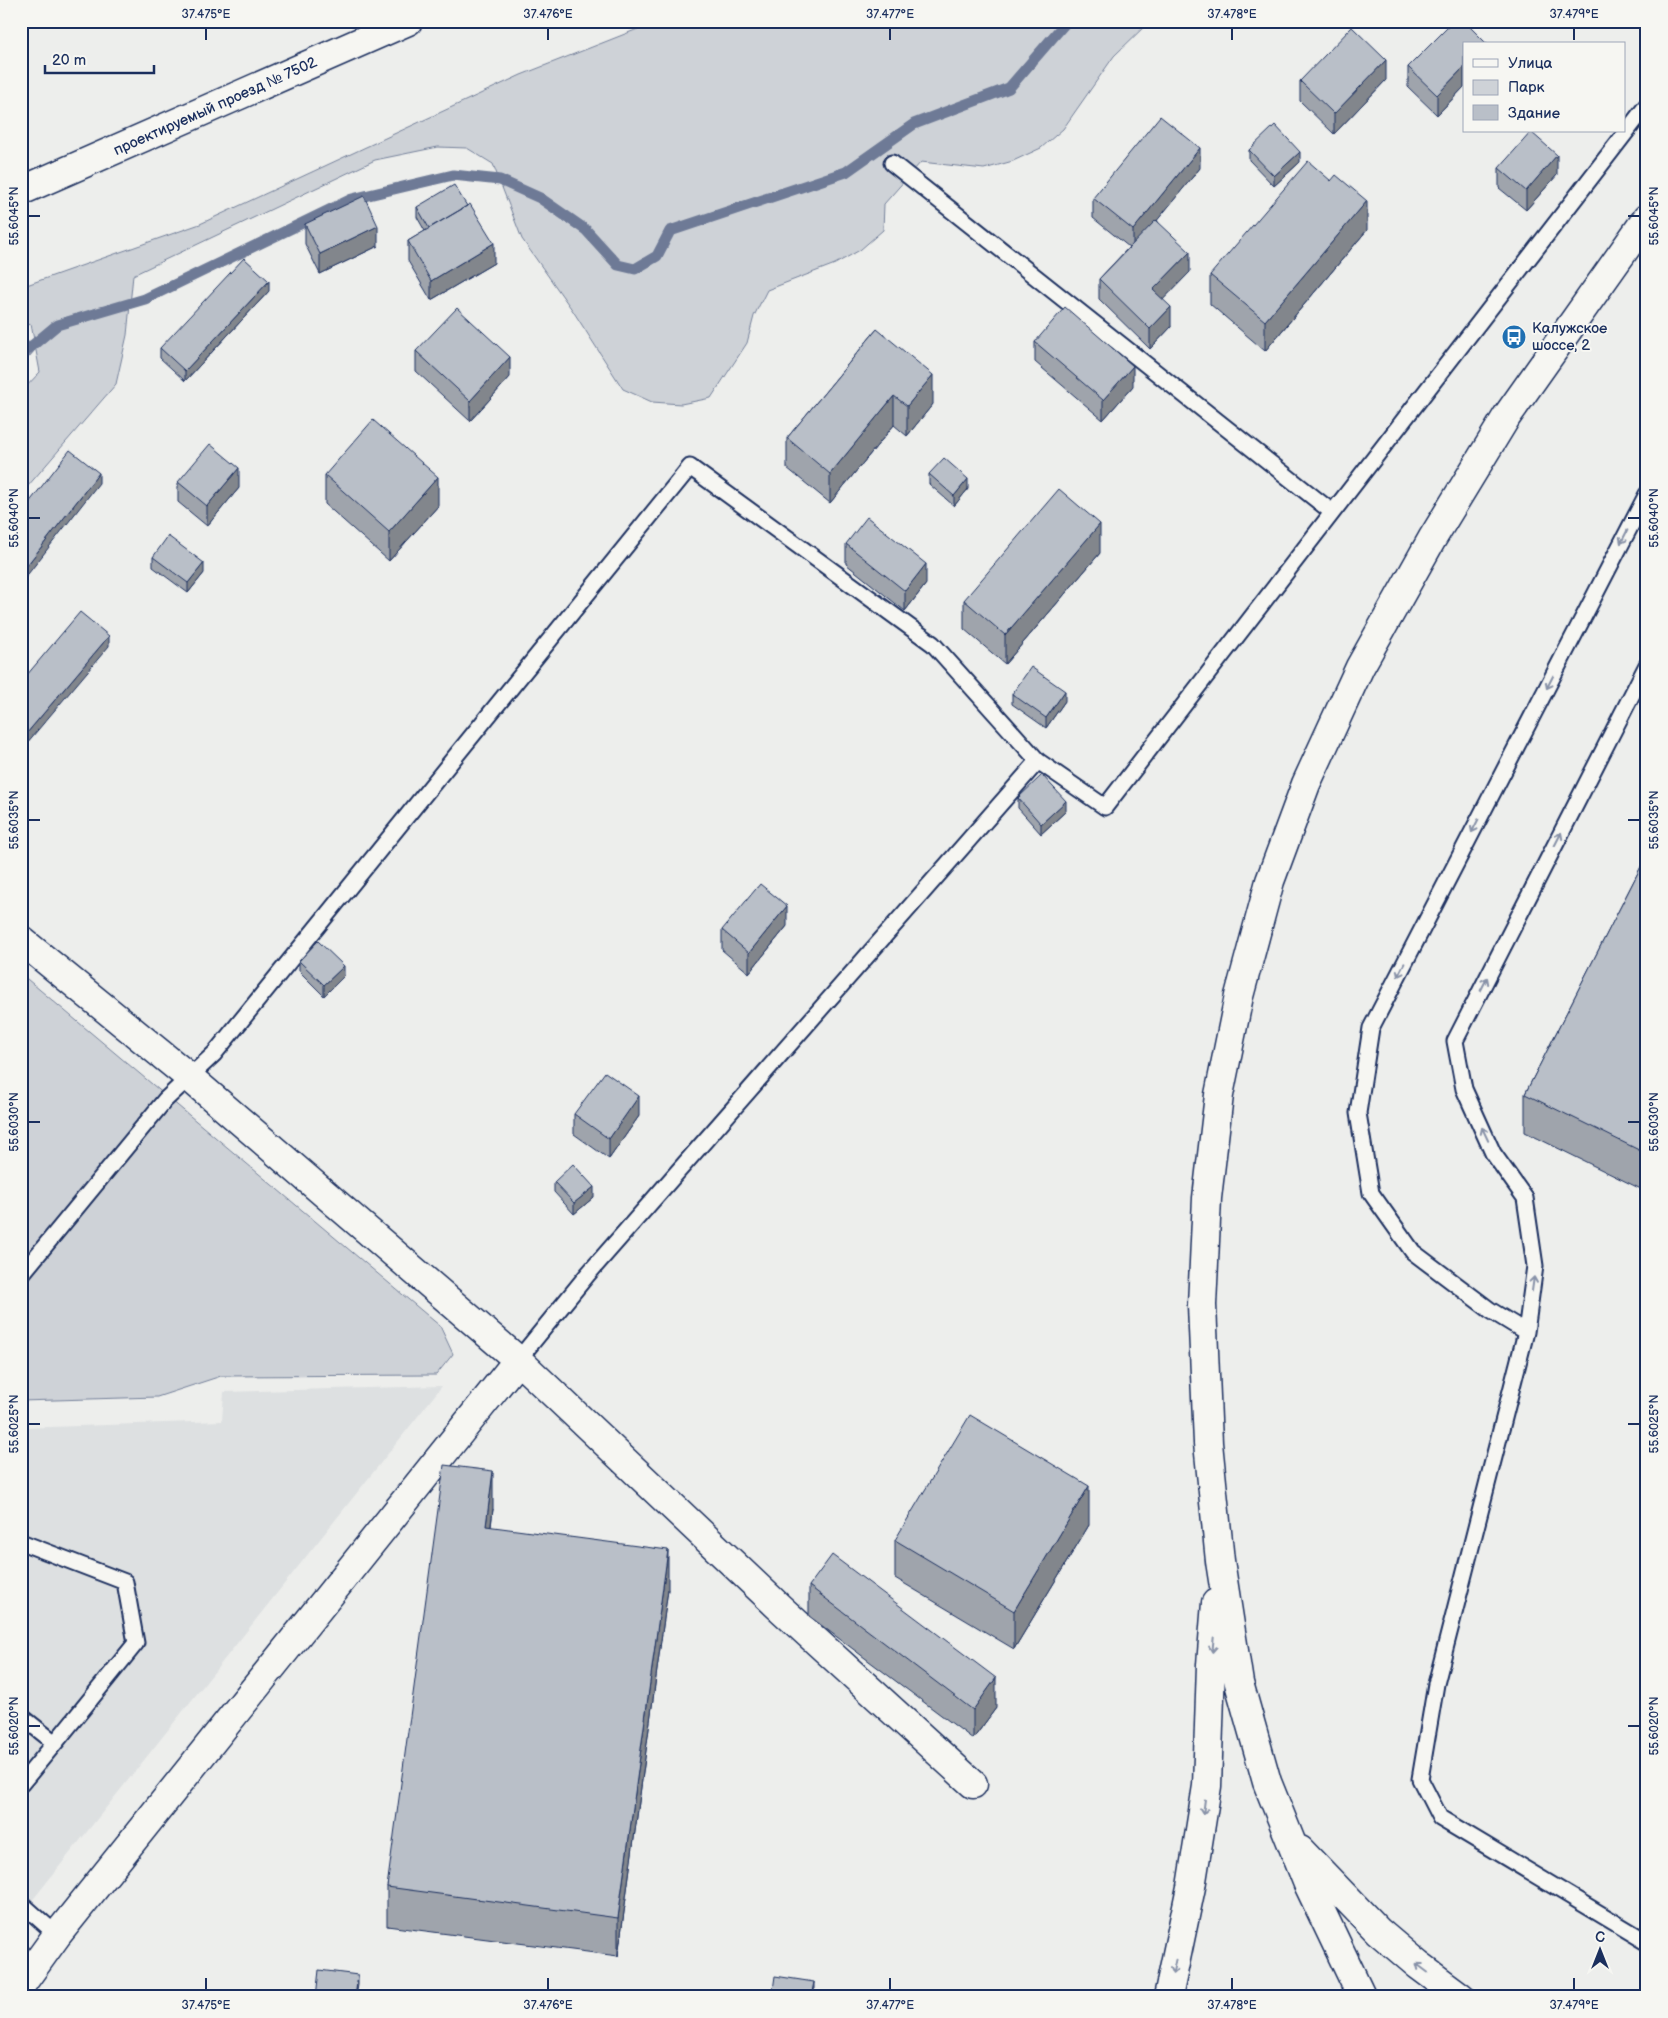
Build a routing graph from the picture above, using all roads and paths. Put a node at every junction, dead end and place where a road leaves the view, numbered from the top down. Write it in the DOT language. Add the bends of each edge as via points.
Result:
graph roads {
  1 [pos="408,21"];
  2 [pos="1647,105"];
  3 [pos="892,163"];
  4 [pos="21,191"];
  5 [pos="1647,218"];
  6 [pos="1647,494"];
  7 [pos="1332,512"];
  8 [pos="1647,665"];
  9 [pos="1038,761"];
  10 [pos="21,940"];
  11 [pos="189,1077"];
  12 [pos="21,1275"];
  13 [pos="1526,1332"];
  14 [pos="518,1360"];
  15 [pos="21,1542"];
  16 [pos="1220,1561"];
  17 [pos="21,1716"];
  18 [pos="55,1743"];
  19 [pos="21,1784"];
  20 [pos="973,1784"];
  21 [pos="1290,1840"];
  22 [pos="21,1902"];
  23 [pos="57,1935"];
  24 [pos="1647,1942"];
  25 [pos="21,1984"];
  26 [pos="1168,1997"];
  27 [pos="1362,1997"];
  28 [pos="1461,1997"];
  1 -- 4 [label="street, проектируемый проезд № 7502"];
  2 -- 7 [label="lane"];
  3 -- 7 [label="lane"];
  5 -- 16 [label="street" via="1507,416 1432,539 1360,667 1306,784 1270,881 1235,1014 1219,1095 1207,1198 1202,1305 1208,1443"];
  6 -- 13 [label="lane, one-way" via="1371,1028 1358,1113 1371,1193 1413,1252 1490,1310"];
  7 -- 9 [label="lane" via="1105,806"];
  13 -- 8 [label="lane, one-way" via="1536,1266 1524,1198 1493,1152 1464,1088 1455,1041"];
  9 -- 11 [label="lane" via="933,644 690,467 214,1054"];
  9 -- 14 [label="lane" via="588,1274"];
  10 -- 11 [label="street"];
  11 -- 12 [label="lane" via="165,1100"];
  11 -- 14 [label="street"];
  13 -- 24 [label="lane" via="1436,1684 1420,1779 1440,1818"];
  14 -- 20 [label="street" via="772,1601"];
  14 -- 23 [label="street"];
  15 -- 18 [label="lane" via="125,1582 136,1644"];
  16 -- 21 [label="street" via="1239,1683 1267,1782"];
  16 -- 26 [label="street, one-way" via="1211,1665 1207,1786 1191,1888"];
  17 -- 18 [label="lane"];
  18 -- 19 [label="lane"];
  21 -- 27 [label="street"];
  28 -- 21 [label="street, one-way" via="1378,1931"];
  22 -- 23 [label="lane"];
  23 -- 25 [label="street"];
}
